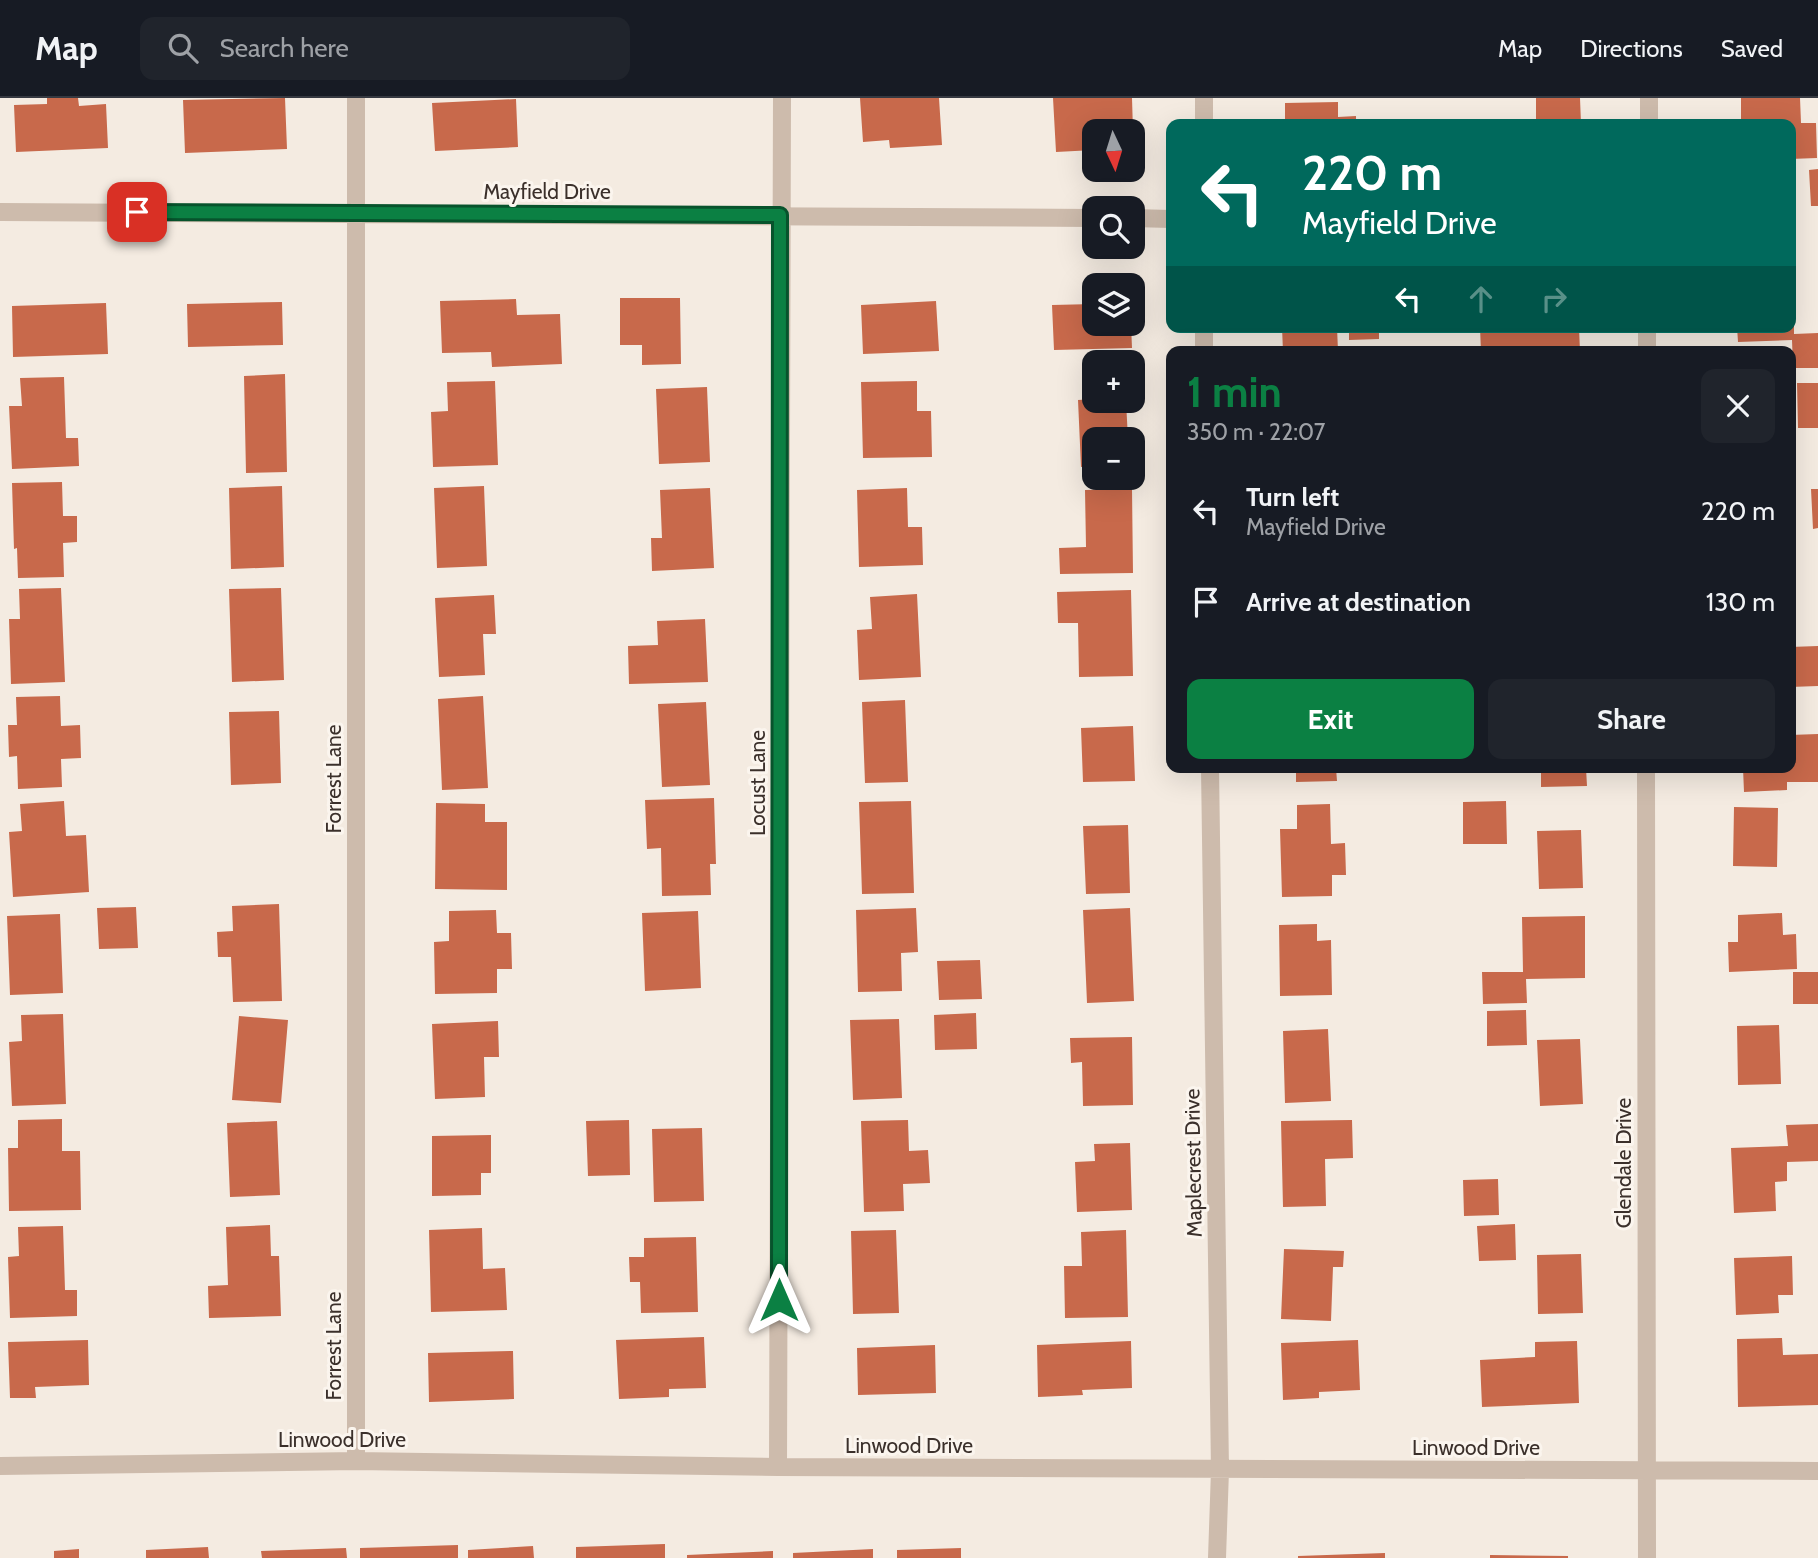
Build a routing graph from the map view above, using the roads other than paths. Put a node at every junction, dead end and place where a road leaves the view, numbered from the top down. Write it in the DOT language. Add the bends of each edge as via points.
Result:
graph roads {
  1 [pos="356,98"];
  2 [pos="782,98"];
  3 [pos="1204,98"];
  4 [pos="1649,98"];
  5 [pos="1204,119"];
  6 [pos="1649,119"];
  7 [pos="0,212"];
  8 [pos="356,212"];
  9 [pos="780,215"];
  10 [pos="1082,218"];
  11 [pos="1145,218"];
  12 [pos="1166,219"];
  13 [pos="1210,773"];
  14 [pos="1647,773"];
  15 [pos="356,1461"];
  16 [pos="0,1466"];
  17 [pos="778,1467"];
  18 [pos="1220,1469"];
  19 [pos="1646,1470"];
  20 [pos="1818,1471"];
  21 [pos="1217,1558"];
  22 [pos="1647,1558"];
  1 -- 8 [label="street, Forrest Lane"];
  2 -- 9 [label="street, Locust Lane"];
  3 -- 5 [label="street"];
  4 -- 6 [label="street"];
  7 -- 8 [label="street, Mayfield Drive"];
  8 -- 9 [label="street, Mayfield Drive"];
  8 -- 15 [label="street, Forrest Lane"];
  9 -- 10 [label="street, Mayfield Drive"];
  9 -- 17 [label="street, Locust Lane"];
  11 -- 12 [label="street"];
  13 -- 18 [label="street, Maplecrest Drive"];
  14 -- 19 [label="street, Glendale Drive"];
  15 -- 16 [label="street, Linwood Drive"];
  15 -- 17 [label="street, Linwood Drive"];
  17 -- 18 [label="street, Linwood Drive"];
  18 -- 19 [label="street, Linwood Drive"];
  18 -- 21 [label="street, Maplecrest Drive"];
  19 -- 20 [label="street, Linwood Drive"];
  19 -- 22 [label="street, Glendale Drive"];
}
